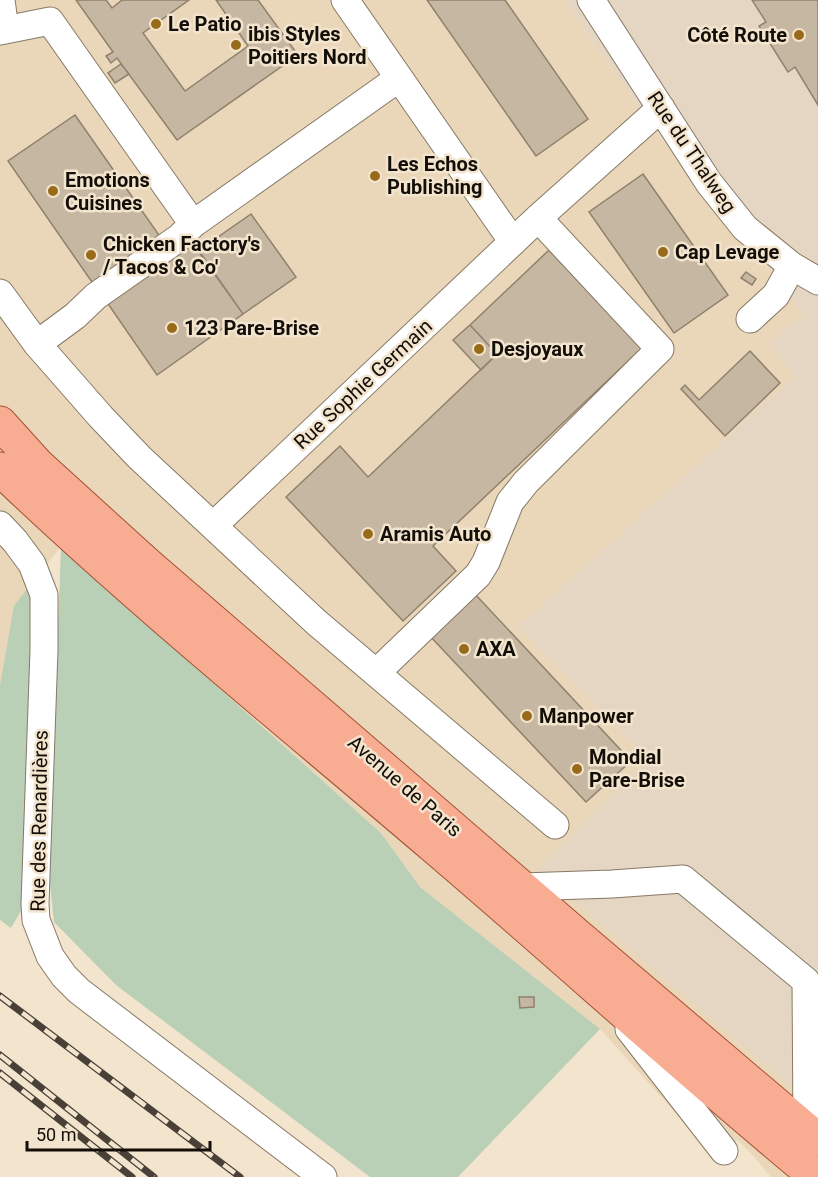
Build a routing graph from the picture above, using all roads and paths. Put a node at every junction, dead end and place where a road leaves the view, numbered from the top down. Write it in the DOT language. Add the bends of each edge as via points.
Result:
graph roads {
  1 [pos="1,0"];
  2 [pos="345,0"];
  3 [pos="591,0"];
  4 [pos="2,31"];
  5 [pos="399,78"];
  6 [pos="661,108"];
  7 [pos="538,219"];
  8 [pos="193,224"];
  9 [pos="513,242"];
  10 [pos="792,266"];
  11 [pos="818,281"];
  12 [pos="0,293"];
  13 [pos="750,319"];
  14 [pos="37,344"];
  15 [pos="0,423"];
  16 [pos="0,469"];
  17 [pos="0,525"];
  18 [pos="213,526"];
  19 [pos="376,673"];
  20 [pos="555,825"];
  21 [pos="522,887"];
  22 [pos="595,986"];
  23 [pos="814,1134"];
  24 [pos="724,1152"];
  25 [pos="323,1177"];
  26 [pos="816,1177"];
  1 -- 4 [label="street"];
  2 -- 5 [label="street"];
  3 -- 6 [label="street, Rue du Thalweg"];
  4 -- 8 [label="street" via="50,21"];
  5 -- 8 [label="street"];
  5 -- 9 [label="street"];
  6 -- 7 [label="street, Rue Sophie Germain"];
  6 -- 10 [label="street, Rue du Thalweg" via="709,183 745,228"];
  7 -- 9 [label="street, Rue Sophie Germain"];
  7 -- 19 [label="street" via="660,348 526,482 510,502 478,575"];
  8 -- 14 [label="street"];
  9 -- 18 [label="street, Rue Sophie Germain"];
  10 -- 11 [label="street, Rue du Thalweg"];
  10 -- 13 [label="street" via="776,295"];
  12 -- 14 [label="street"];
  14 -- 18 [label="street" via="139,457"];
  15 -- 21 [label="main road, Avenue de Paris" via="75,499"];
  16 -- 22 [label="main road, Avenue de Paris" via="115,574"];
  17 -- 25 [label="street, Rue des Renardières" via="32,564 44,595 35,904 36,920 50,956 63,976 101,1009"];
  18 -- 19 [label="street"];
  19 -- 20 [label="street"];
  21 -- 23 [label="main road, Avenue de Paris"];
  21 -- 23 [label="street" via="682,879 806,981"];
  22 -- 24 [label="street"];
  22 -- 26 [label="main road, Avenue de Paris"];
}
